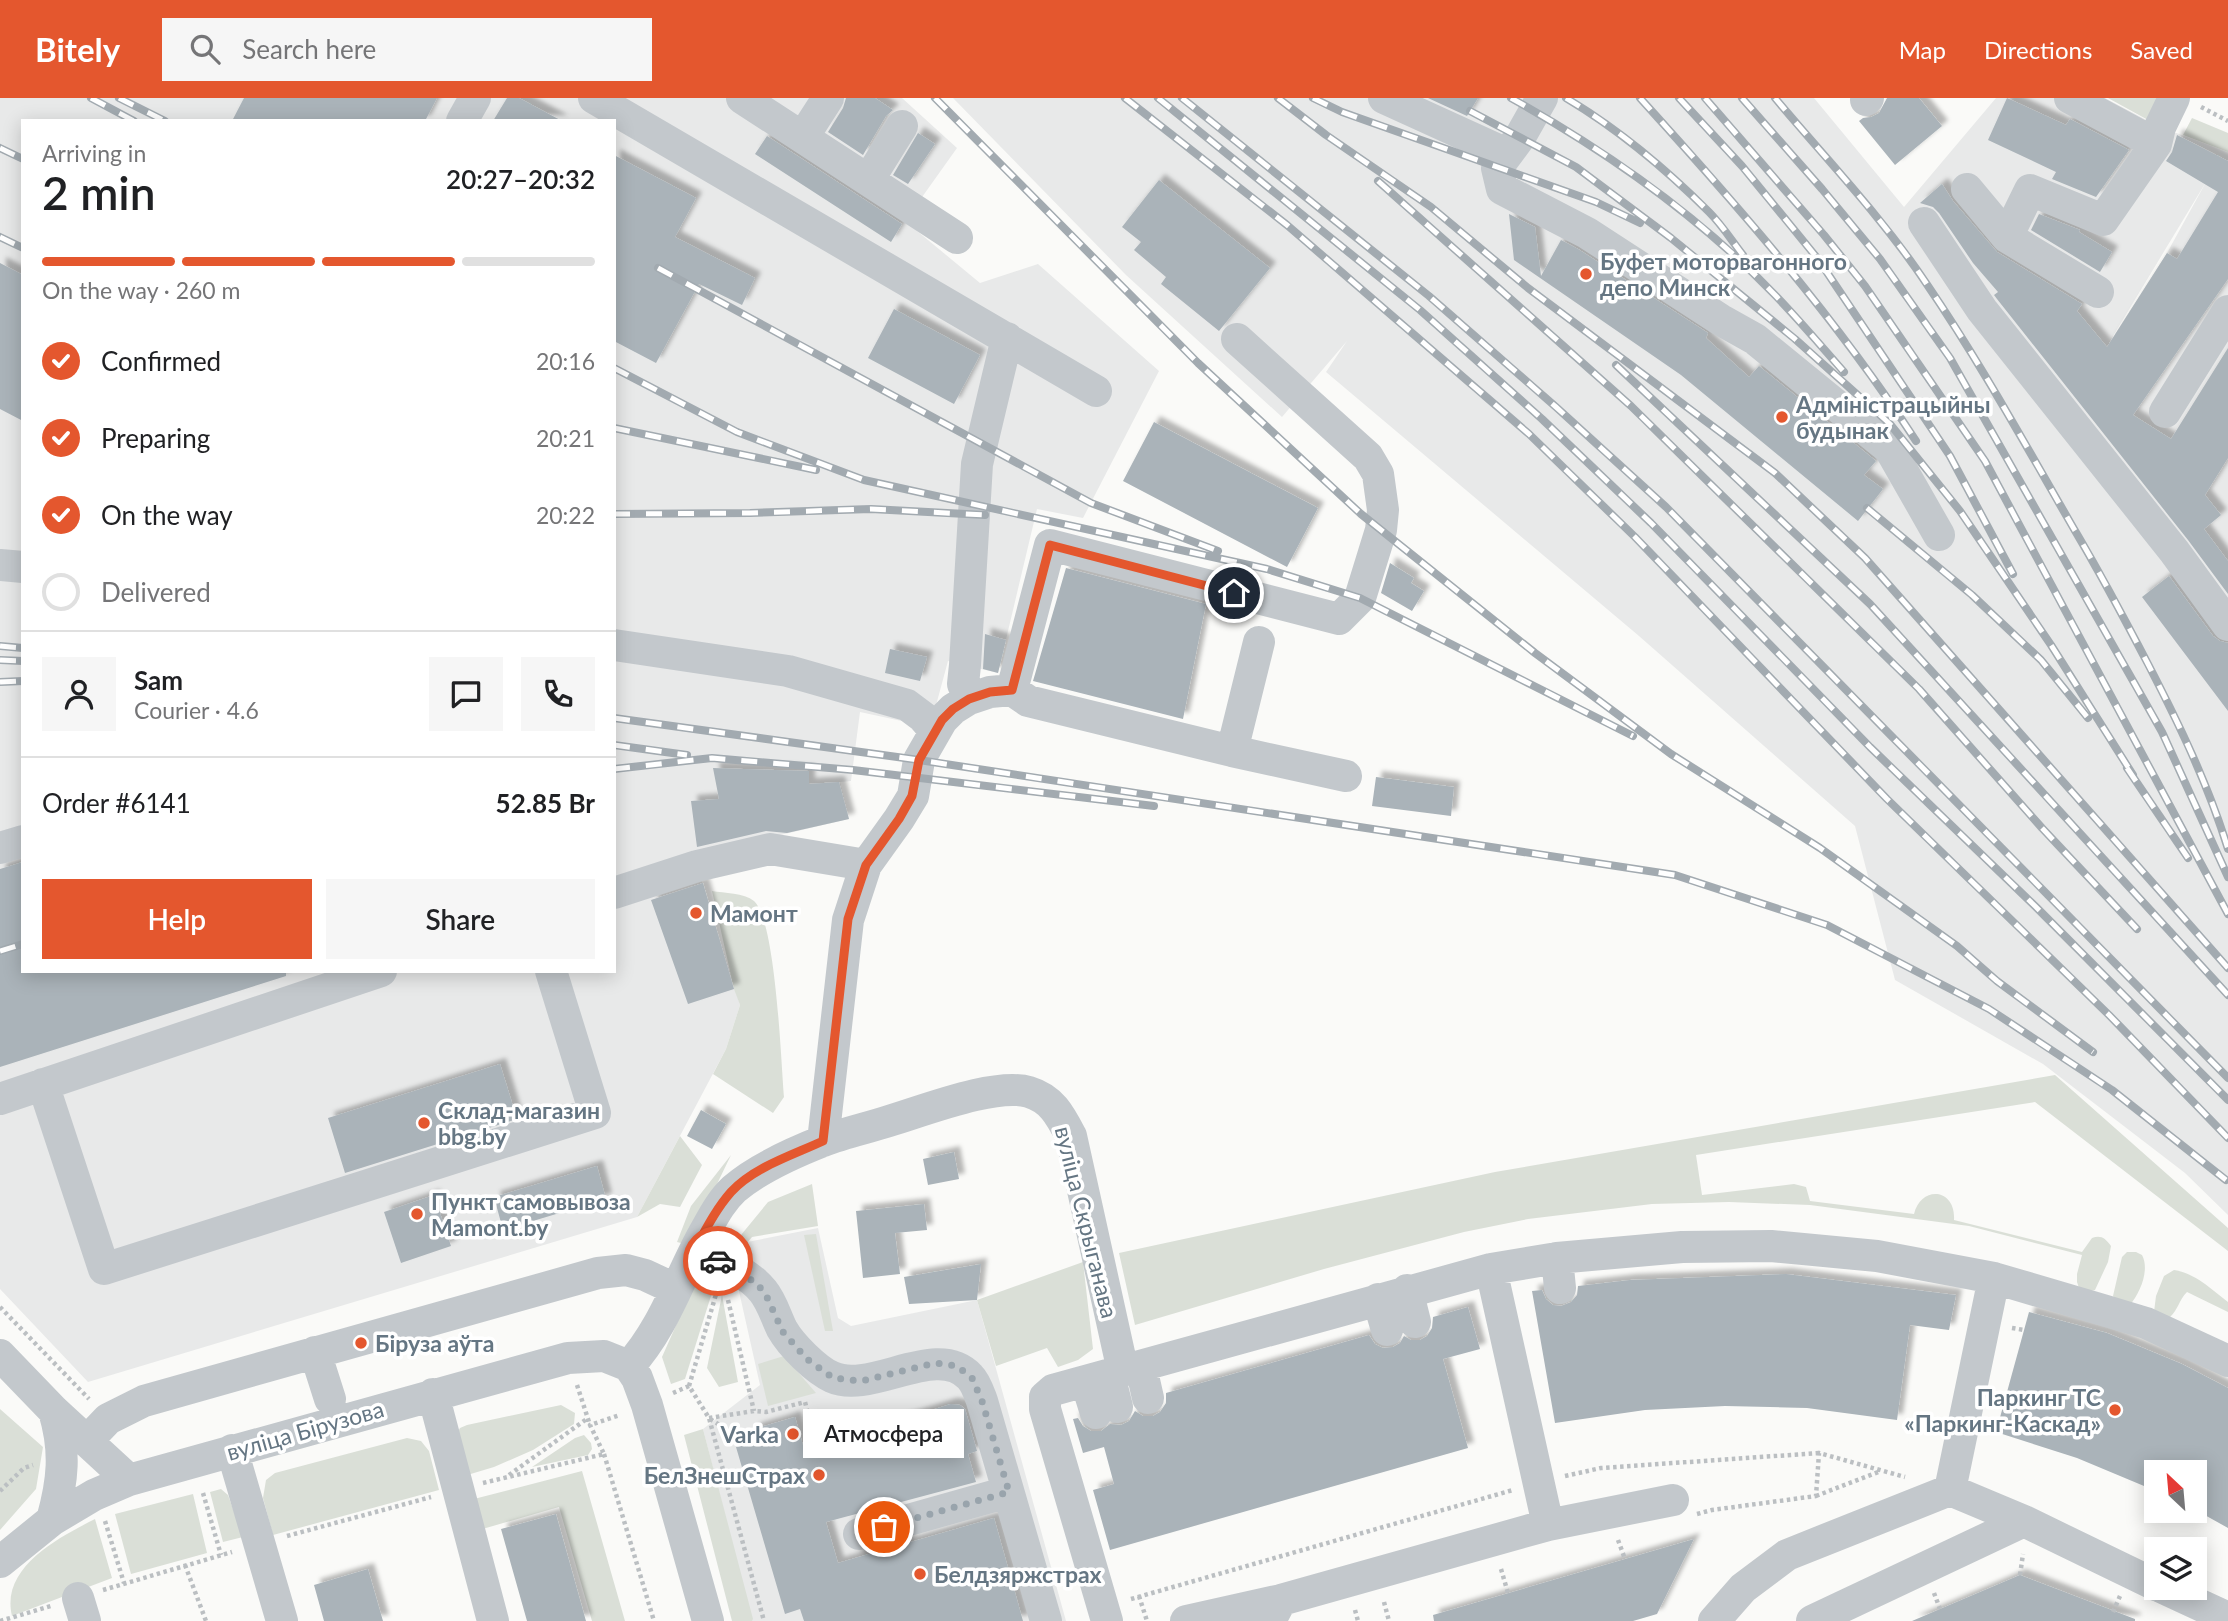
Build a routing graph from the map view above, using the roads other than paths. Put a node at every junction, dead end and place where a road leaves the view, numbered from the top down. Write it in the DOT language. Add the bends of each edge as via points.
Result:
graph roads {
  1 [pos="475,98"];
  2 [pos="594,98"];
  3 [pos="743,98"];
  4 [pos="828,98"];
  5 [pos="1384,98"];
  6 [pos="1542,98"];
  7 [pos="2070,98"];
  8 [pos="2184,101"];
  9 [pos="463,119"];
  10 [pos="902,125"];
  11 [pos="803,137"];
  12 [pos="2156,144"];
  13 [pos="1507,154"];
  14 [pos="869,179"];
  15 [pos="1967,189"];
  16 [pos="1924,223"];
  17 [pos="2007,237"];
  18 [pos="957,238"];
  19 [pos="2098,292"];
  20 [pos="2228,311"];
  21 [pos="1007,338"];
  22 [pos="1237,340"];
  23 [pos="1097,391"];
  24 [pos="2165,412"];
  25 [pos="1939,535"];
  26 [pos="0,565"];
  27 [pos="21,567"];
  28 [pos="2228,625"];
  29 [pos="1259,642"];
  30 [pos="616,645"];
  31 [pos="1012,690"];
  32 [pos="969,699"];
  33 [pos="935,731"];
  34 [pos="1232,751"];
  35 [pos="1346,776"];
  36 [pos="21,842"];
  37 [pos="0,848"];
  38 [pos="866,865"];
  39 [pos="616,892"];
  40 [pos="375,973"];
  41 [pos="552,973"];
  42 [pos="43,1084"];
  43 [pos="0,1099"];
  44 [pos="823,1141"];
  45 [pos="695,1249"];
  46 [pos="1490,1269"];
  47 [pos="1993,1278"];
  48 [pos="675,1289"];
  49 [pos="1399,1293"];
  50 [pos="315,1352"];
  51 [pos="0,1355"];
  52 [pos="2228,1361"];
  53 [pos="629,1366"];
  54 [pos="1115,1374"];
  55 [pos="433,1394"];
  56 [pos="1148,1398"];
  57 [pos="330,1399"];
  58 [pos="1106,1410"];
  59 [pos="54,1411"];
  60 [pos="98,1430"];
  61 [pos="232,1450"];
  62 [pos="129,1480"];
  63 [pos="1950,1490"];
  64 [pos="1009,1492"];
  65 [pos="1681,1508"];
  66 [pos="52,1520"];
  67 [pos="2024,1521"];
  68 [pos="1548,1525"];
  69 [pos="859,1534"];
  70 [pos="0,1562"];
  71 [pos="2144,1580"];
  72 [pos="2189,1600"];
  73 [pos="1275,1610"];
  74 [pos="1105,1614"];
  75 [pos="2228,1618"];
  76 [pos="282,1621"];
  77 [pos="493,1621"];
  78 [pos="708,1621"];
  79 [pos="1046,1621"];
  80 [pos="1186,1621"];
  81 [pos="1714,1621"];
  82 [pos="1812,1621"];
  1 -- 9 [label="street"];
  2 -- 21 [label="street"];
  3 -- 11 [label="street"];
  4 -- 11 [label="street"];
  5 -- 13 [label="street"];
  6 -- 13 [label="street"];
  7 -- 12 [label="street"];
  8 -- 12 [label="street" via="2160,127"];
  10 -- 14 [label="street"];
  11 -- 14 [label="street"];
  12 -- 17 [label="street" via="2103,220 2030,191"];
  13 -- 25 [label="street" via="1497,168 1502,189 1587,233 1755,339 1890,449"];
  14 -- 18 [label="street"];
  15 -- 17 [label="street"];
  16 -- 28 [label="street" via="1982,310"];
  17 -- 19 [label="street"];
  20 -- 24 [label="street"];
  21 -- 23 [label="street"];
  21 -- 32 [label="street" via="977,464 962,678"];
  22 -- 31 [label="street" via="1368,457 1378,474 1381,530 1360,598 1339,620 1050,545"];
  26 -- 27 [label="street"];
  29 -- 34 [label="street"];
  30 -- 33 [label="street" via="788,671 908,705"];
  31 -- 32 [label="street"];
  31 -- 34 [label="street" via="1028,701"];
  32 -- 33 [label="street" via="953,709"];
  33 -- 38 [label="street" via="919,760 912,796"];
  34 -- 35 [label="street"];
  36 -- 37 [label="street"];
  38 -- 39 [label="street" via="769,849"];
  38 -- 44 [label="street" via="848,919"];
  40 -- 42 [label="street"];
  41 -- 42 [label="street" via="595,1113 104,1269"];
  42 -- 43 [label="street"];
  44 -- 45 [label="street, вуліца Скрыганава" via="760,1171 734,1189"];
  44 -- 54 [label="street, вуліца Скрыганава" via="1001,1091 1026,1091 1044,1098 1058,1110 1071,1136"];
  45 -- 48 [label="street, вуліца Скрыганава"];
  45 -- 64 [label="street" via="755,1282 783,1332 807,1359 833,1378 861,1381 935,1363 957,1366 972,1378 982,1401"];
  46 -- 47 [label="street" via="1576,1271 1682,1247 1771,1246 1886,1272"];
  46 -- 49 [label="street"];
  46 -- 68 [label="street"];
  47 -- 52 [label="street" via="2076,1314 2146,1323"];
  47 -- 63 [label="street"];
  48 -- 50 [label="street" via="626,1270 598,1273"];
  48 -- 53 [label="street, вуліца Скрыганава" via="656,1331"];
  49 -- 49 [label="street" via="1409,1324"];
  49 -- 54 [label="street"];
  50 -- 57 [label="street"];
  50 -- 60 [label="street" via="144,1401"];
  51 -- 59 [label="street"];
  53 -- 55 [label="street, вуліца Бірузова" via="604,1356 568,1358"];
  53 -- 78 [label="street" via="647,1405"];
  54 -- 56 [label="street"];
  54 -- 58 [label="street"];
  54 -- 74 [label="street" via="1053,1390 1045,1397"];
  55 -- 61 [label="street, вуліца Бірузова"];
  55 -- 77 [label="street"];
  59 -- 60 [label="street"];
  59 -- 66 [label="street" via="62,1469"];
  60 -- 62 [label="street"];
  61 -- 62 [label="street, вуліца Бірузова"];
  61 -- 76 [label="street"];
  62 -- 66 [label="street, вуліца Бірузова" via="94,1494"];
  63 -- 67 [label="street"];
  63 -- 81 [label="street" via="1787,1555 1743,1588"];
  64 -- 69 [label="street"];
  64 -- 79 [label="street"];
  65 -- 68 [label="street"];
  66 -- 70 [label="street, вуліца Бірузова"];
  67 -- 71 [label="street"];
  67 -- 82 [label="street"];
  68 -- 73 [label="street"];
  72 -- 75 [label="street"];
  73 -- 80 [label="street"];
}
